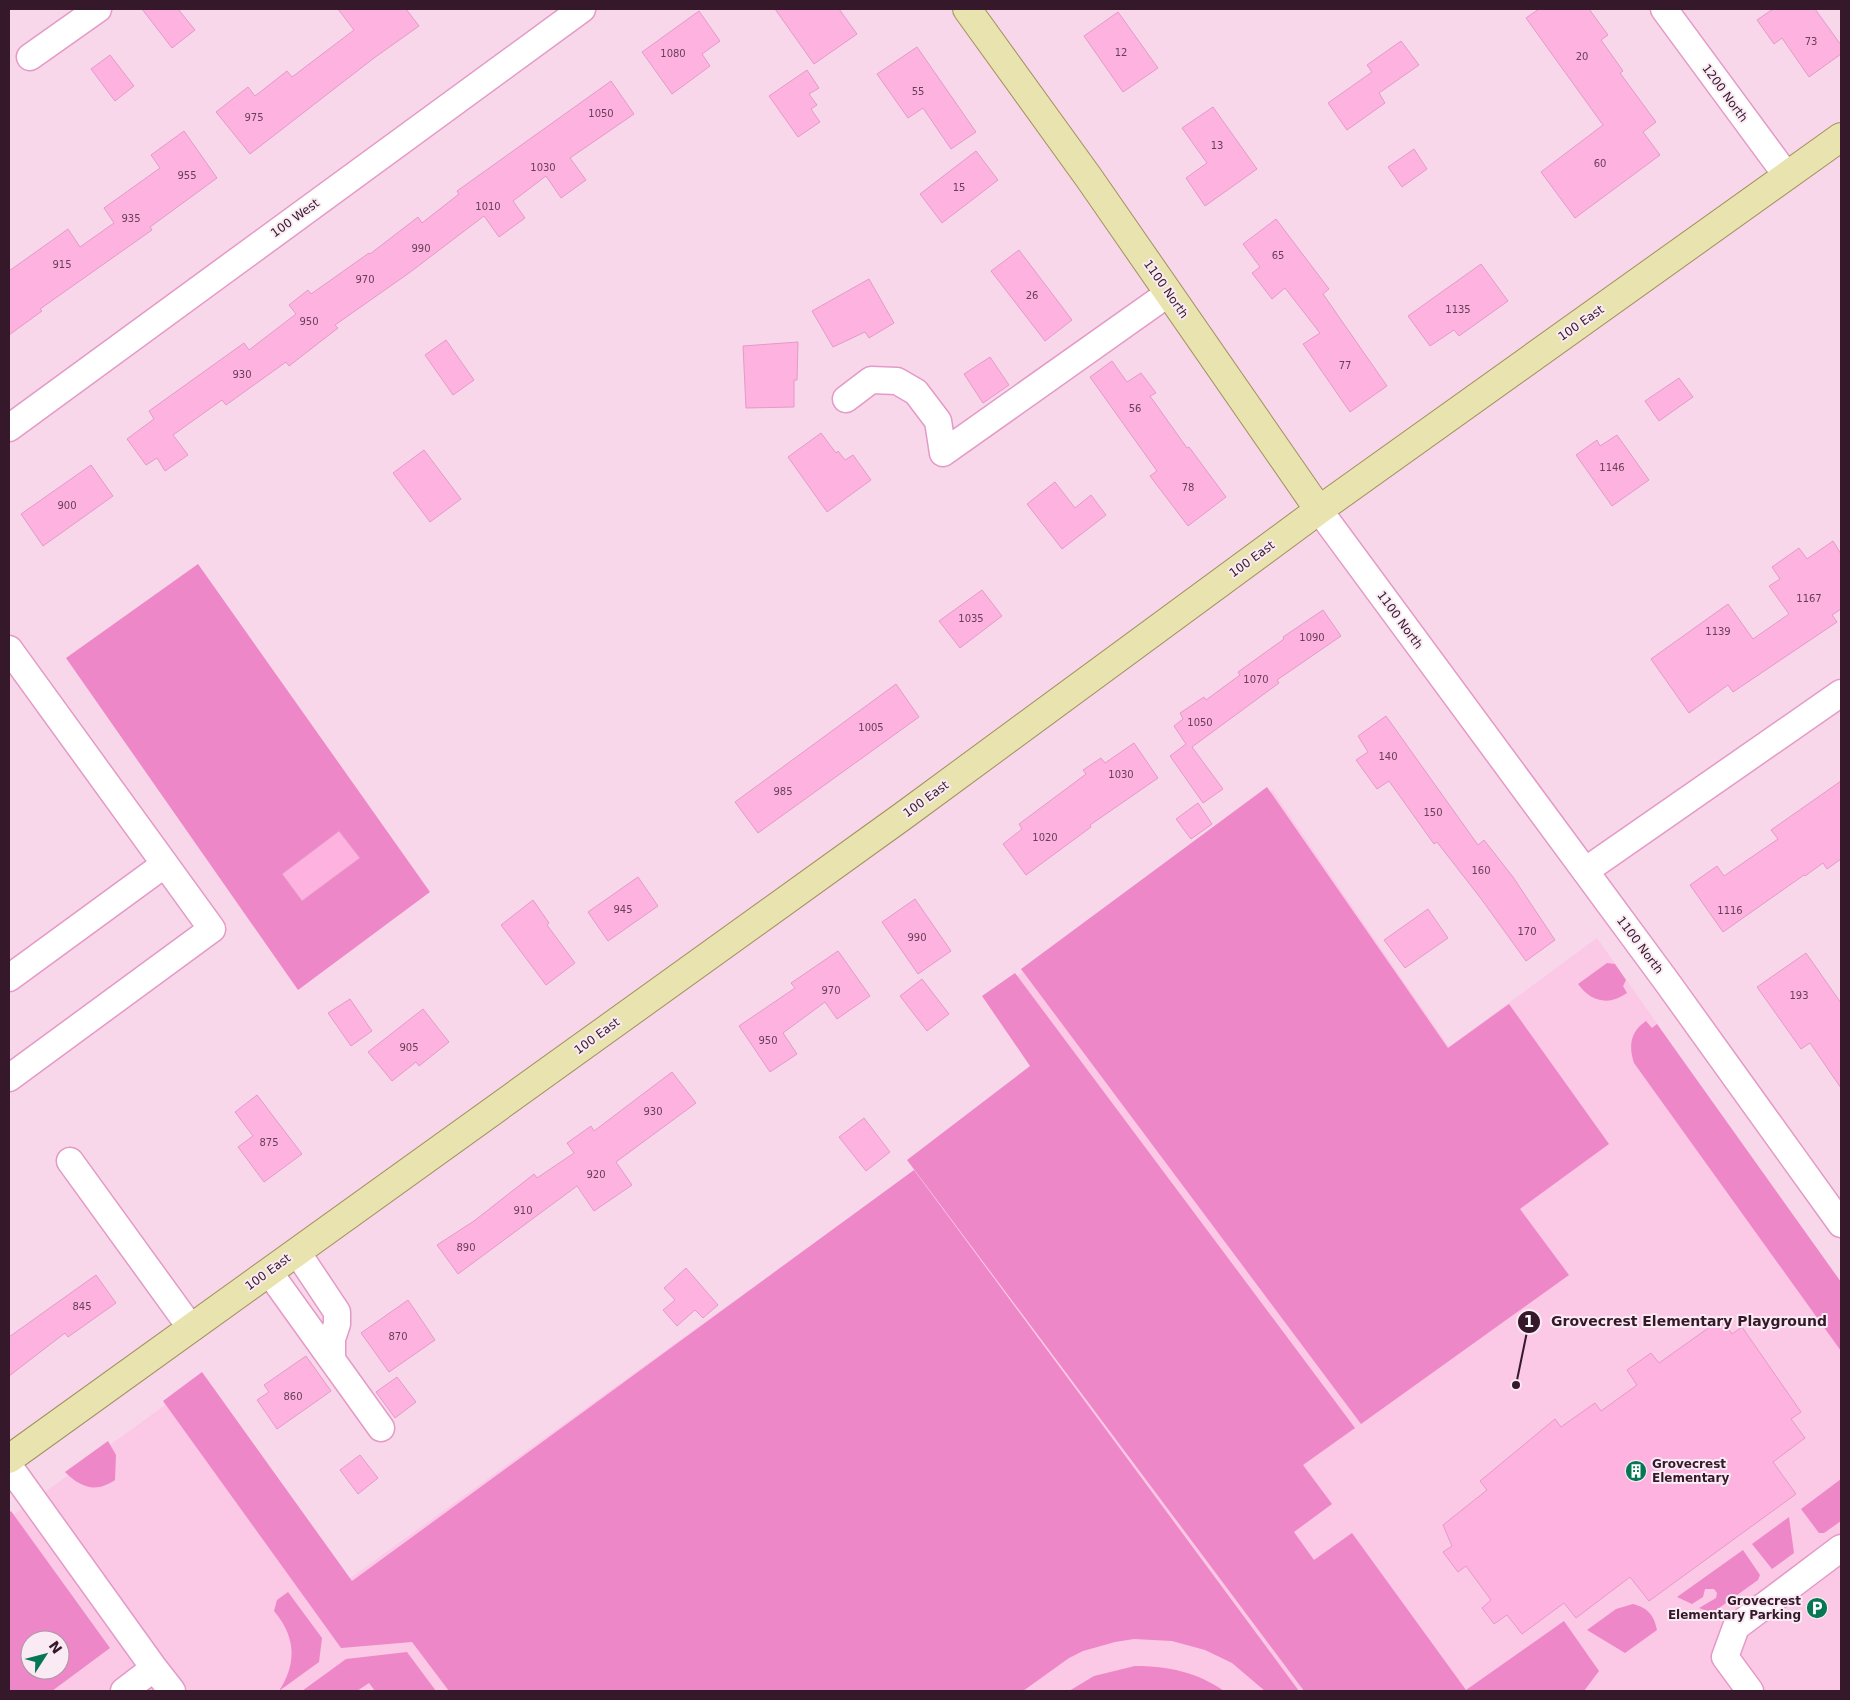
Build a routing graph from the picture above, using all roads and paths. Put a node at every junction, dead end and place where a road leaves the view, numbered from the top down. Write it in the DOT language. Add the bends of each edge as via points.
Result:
graph roads {
  1 [pos="98,9"];
  2 [pos="582,9"];
  3 [pos="967,9"];
  4 [pos="1664,9"];
  5 [pos="30,57"];
  6 [pos="1841,137"];
  7 [pos="1787,176"];
  8 [pos="1169,293"];
  9 [pos="846,399"];
  10 [pos="9,428"];
  11 [pos="1320,510"];
  12 [pos="9,649"];
  13 [pos="1841,693"];
  14 [pos="166,864"];
  15 [pos="1585,870"];
  16 [pos="9,978"];
  17 [pos="9,1078"];
  18 [pos="70,1161"];
  19 [pos="1841,1224"];
  20 [pos="297,1252"];
  21 [pos="269,1272"];
  22 [pos="192,1328"];
  23 [pos="332,1359"];
  24 [pos="381,1428"];
  25 [pos="9,1459"];
  26 [pos="9,1466"];
  27 [pos="1841,1548"];
  28 [pos="154,1668"];
  29 [pos="124,1691"];
  30 [pos="172,1691"];
  31 [pos="1750,1691"];
  1 -- 5 [label="street"];
  2 -- 10 [label="street, 100 West"];
  3 -- 8 [label="main road, 1100 North"];
  4 -- 7 [label="street, 1200 North"];
  6 -- 7 [label="main road, 100 East"];
  7 -- 11 [label="main road, 100 East"];
  8 -- 9 [label="street" via="943,453 938,421 916,392 897,381 871,380"];
  8 -- 11 [label="main road, 1100 North"];
  11 -- 15 [label="street, 1100 North"];
  11 -- 20 [label="main road, 100 East" via="903,816"];
  12 -- 14 [label="street"];
  13 -- 15 [label="street"];
  14 -- 16 [label="street"];
  14 -- 17 [label="street" via="212,929"];
  15 -- 19 [label="street, 1100 North"];
  18 -- 22 [label="street"];
  20 -- 21 [label="main road, 100 East"];
  20 -- 23 [label="street" via="337,1312"];
  21 -- 22 [label="main road, 100 East"];
  21 -- 23 [label="street"];
  22 -- 25 [label="main road, 100 East"];
  23 -- 24 [label="street"];
  26 -- 28 [label="street"];
  27 -- 31 [label="street" via="1736,1627 1725,1657"];
  28 -- 29 [label="street"];
  28 -- 30 [label="street"];
}
